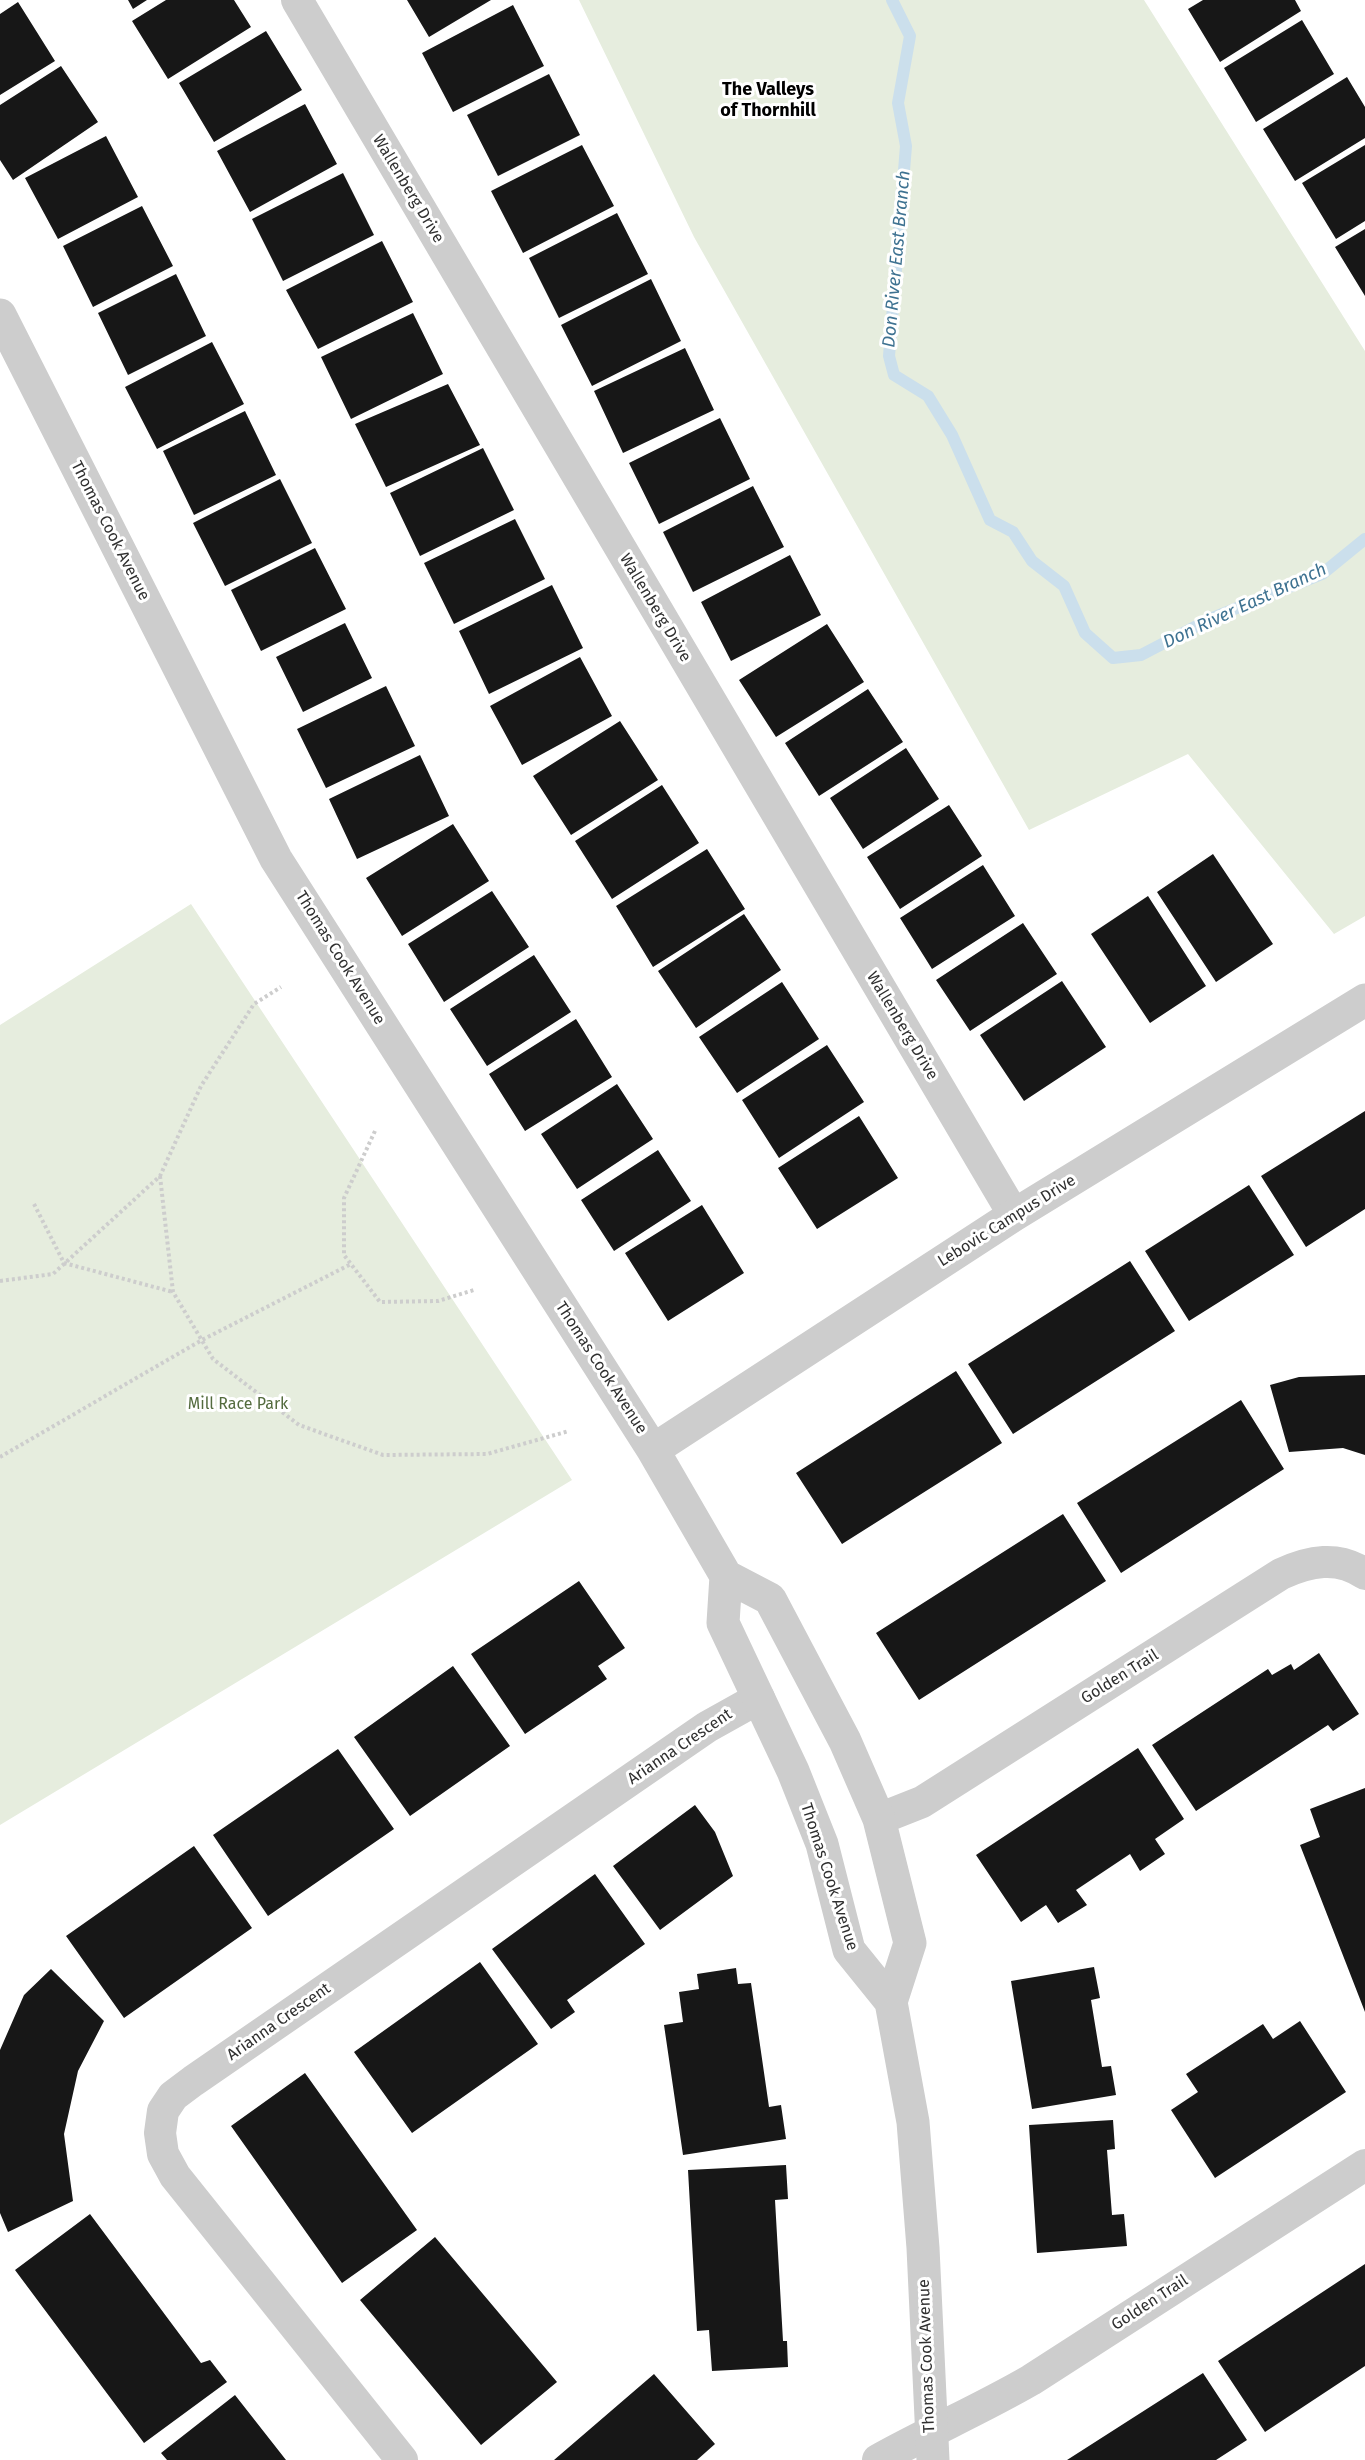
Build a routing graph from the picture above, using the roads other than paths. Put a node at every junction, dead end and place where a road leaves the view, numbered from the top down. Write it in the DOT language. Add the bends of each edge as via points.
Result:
graph roads {
  1 [pos="297,0"];
  2 [pos="0,315"];
  3 [pos="1365,1000"];
  4 [pos="1014,1215"];
  5 [pos="653,1450"];
  6 [pos="1365,1574"];
  7 [pos="726,1576"];
  8 [pos="759,1698"];
  9 [pos="879,1819"];
  10 [pos="891,2002"];
  11 [pos="1365,2165"];
  12 [pos="931,2446"];
  13 [pos="402,2460"];
  14 [pos="878,2460"];
  1 -- 4 [label="street, Wallenberg Drive"];
  2 -- 5 [label="street, Thomas Cook Avenue" via="276,859"];
  3 -- 4 [label="street, Lebovic Campus Drive"];
  4 -- 5 [label="street, Lebovic Campus Drive"];
  5 -- 7 [label="street, Thomas Cook Avenue"];
  6 -- 9 [label="street, Golden Trail" via="1335,1562 1306,1563 1281,1574 922,1802"];
  7 -- 8 [label="street, Thomas Cook Avenue" via="723,1623"];
  7 -- 9 [label="street, Thomas Cook Avenue" via="770,1599 845,1741"];
  8 -- 10 [label="street, Thomas Cook Avenue" via="822,1844 849,1950"];
  8 -- 13 [label="street, Arianna Crescent" via="697,1734 193,2081 172,2096 163,2111 163,2154 175,2176"];
  9 -- 10 [label="street, Thomas Cook Avenue" via="910,1943"];
  10 -- 12 [label="street, Thomas Cook Avenue" via="914,2122"];
  11 -- 12 [label="street, Golden Trail"];
  12 -- 14 [label="street"];
}
